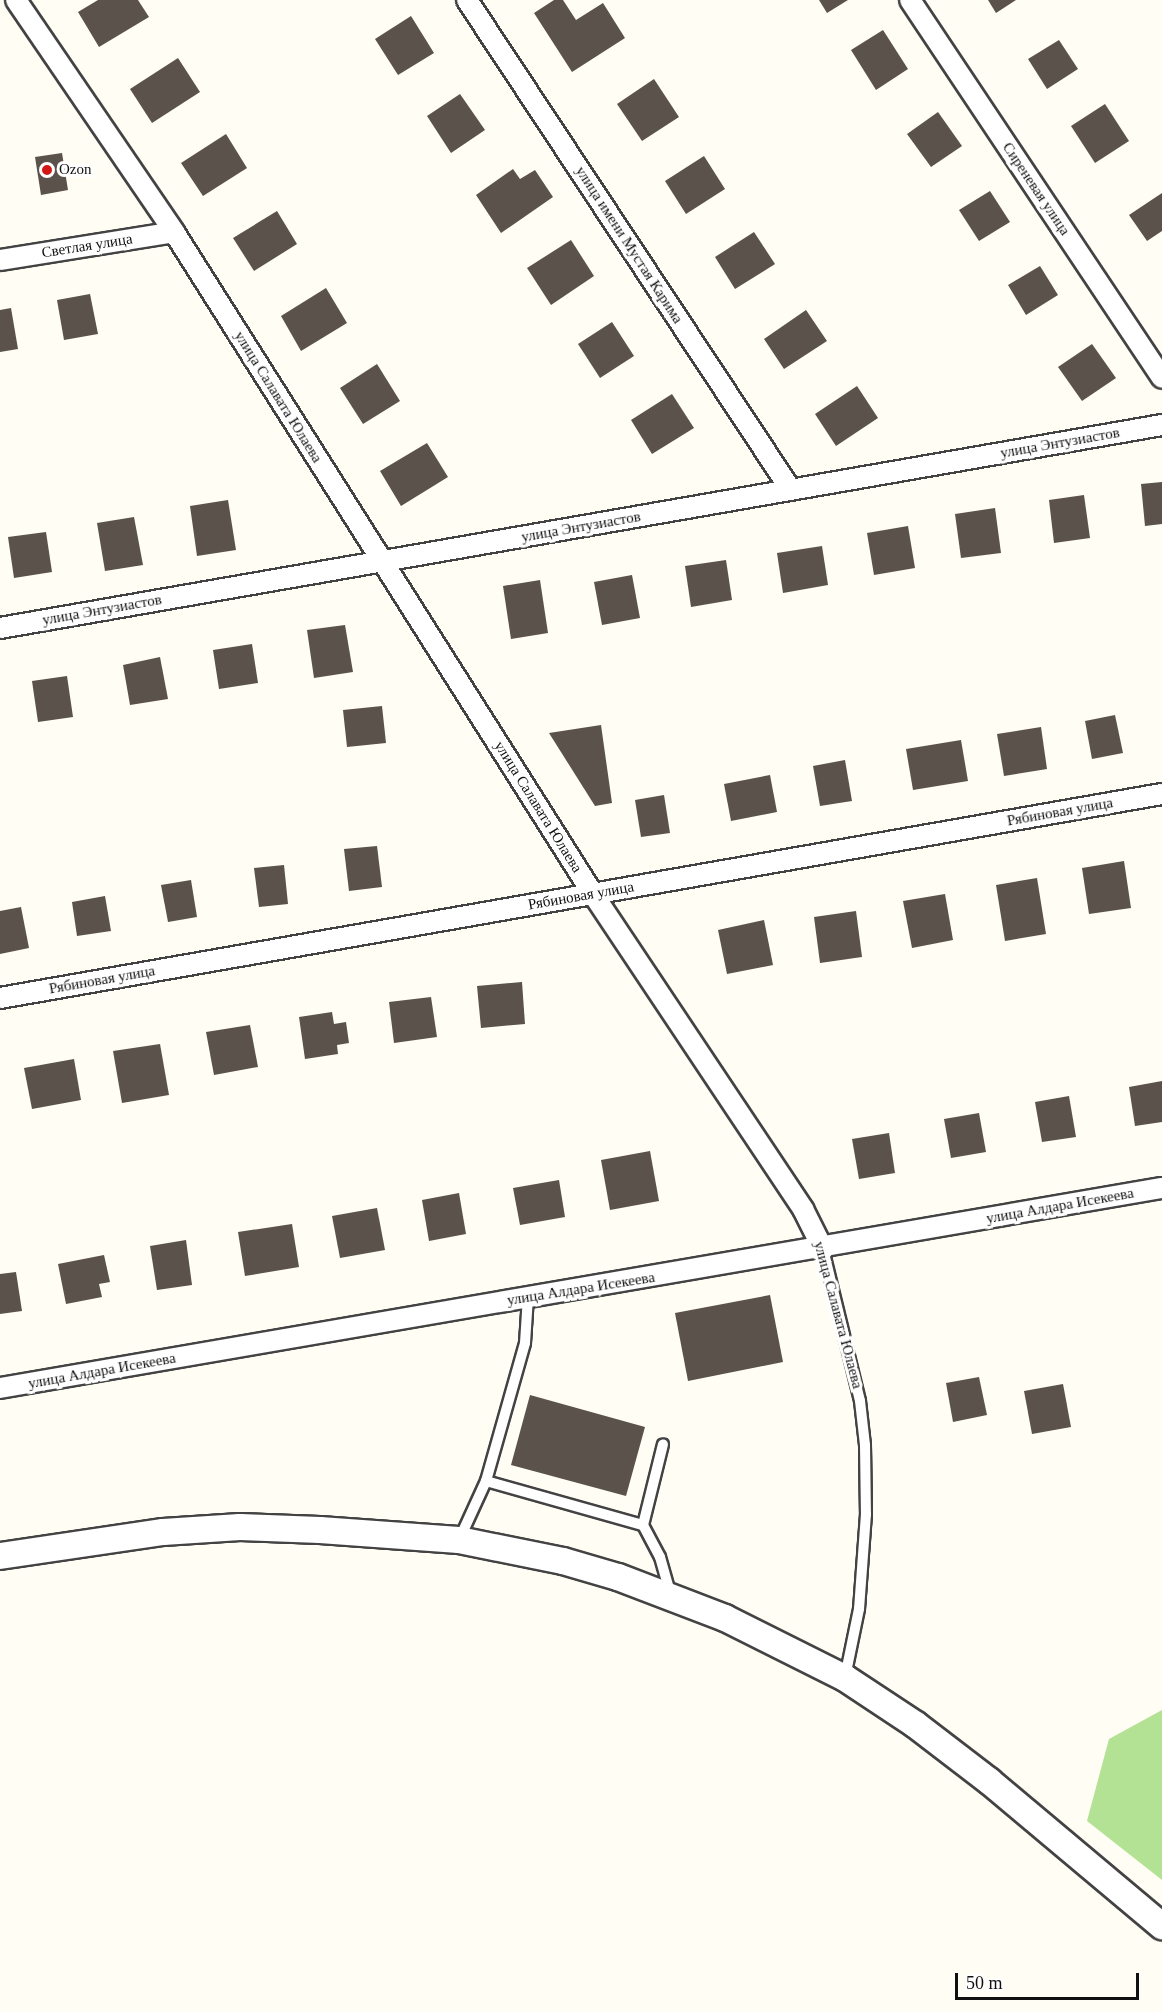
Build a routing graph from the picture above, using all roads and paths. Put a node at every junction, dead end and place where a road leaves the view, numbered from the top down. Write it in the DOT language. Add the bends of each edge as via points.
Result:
graph roads {
  1 [pos="16,0"];
  2 [pos="467,0"];
  3 [pos="910,0"];
  4 [pos="174,232"];
  5 [pos="0,260"];
  6 [pos="1162,378"];
  7 [pos="1162,425"];
  8 [pos="790,490"];
  9 [pos="382,561"];
  10 [pos="0,628"];
  11 [pos="1162,794"];
  12 [pos="593,894"];
  13 [pos="0,998"];
  14 [pos="1162,1188"];
  15 [pos="823,1249"];
  16 [pos="528,1297"];
  17 [pos="0,1388"];
  18 [pos="663,1444"];
  19 [pos="486,1481"];
  20 [pos="643,1525"];
  21 [pos="459,1540"];
  22 [pos="0,1556"];
  23 [pos="671,1596"];
  24 [pos="845,1678"];
  25 [pos="1156,1918"];
  26 [pos="1162,1932"];
  1 -- 4 [label="street, улица Салавата Юлаева"];
  2 -- 8 [label="street, улица имени Мустая Карима"];
  3 -- 6 [label="street, Сиреневая улица"];
  4 -- 5 [label="street, Светлая улица"];
  4 -- 9 [label="street, улица Салавата Юлаева"];
  7 -- 8 [label="street, улица Энтузиастов"];
  8 -- 9 [label="street, улица Энтузиастов"];
  9 -- 10 [label="street, улица Энтузиастов"];
  9 -- 12 [label="street, улица Салавата Юлаева"];
  11 -- 12 [label="street, Рябиновая улица"];
  12 -- 13 [label="street, Рябиновая улица"];
  12 -- 15 [label="street, улица Салавата Юлаева" via="803,1209"];
  14 -- 15 [label="street, улица Алдара Исекеева"];
  15 -- 16 [label="street, улица Алдара Исекеева"];
  15 -- 24 [label="lane, улица Салавата Юлаева" via="860,1401 865,1445 866,1514 859,1609"];
  16 -- 17 [label="street, улица Алдара Исекеева"];
  16 -- 19 [label="lane" via="525,1343"];
  18 -- 20 [label="lane"];
  19 -- 20 [label="lane"];
  19 -- 21 [label="lane"];
  20 -- 23 [label="lane" via="660,1557"];
  21 -- 22 [label="street" via="240,1527 163,1532"];
  21 -- 23 [label="street" via="563,1561"];
  23 -- 24 [label="street" via="792,1649"];
  24 -- 25 [label="street" via="916,1725 989,1781"];
  25 -- 26 [label="street"];
}
